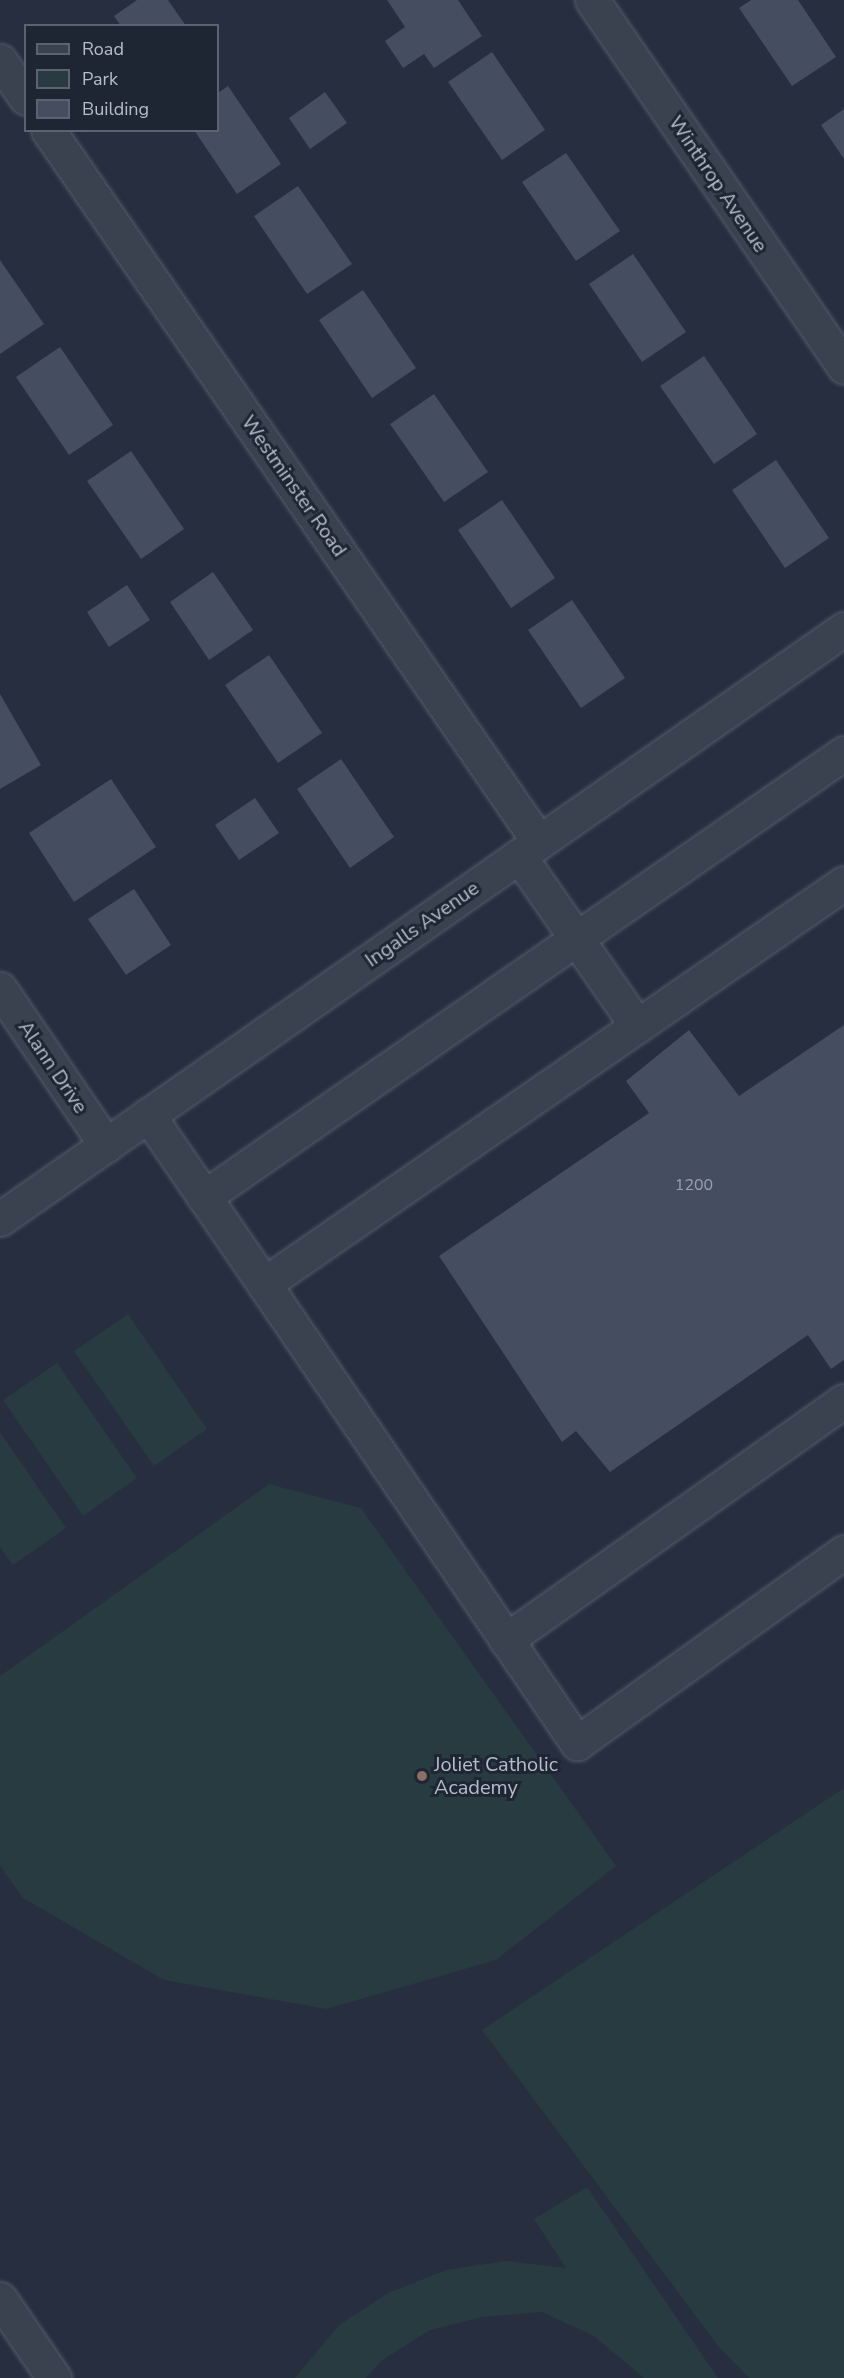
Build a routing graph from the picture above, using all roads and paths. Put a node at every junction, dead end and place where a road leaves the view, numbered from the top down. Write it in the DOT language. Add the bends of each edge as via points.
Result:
graph roads {
  1 [pos="592,0"];
  2 [pos="0,61"];
  3 [pos="24,95"];
  4 [pos="49,132"];
  5 [pos="844,367"];
  6 [pos="844,629"];
  7 [pos="844,753"];
  8 [pos="529,849"];
  9 [pos="844,883"];
  10 [pos="576,939"];
  11 [pos="0,989"];
  12 [pos="637,1026"];
  13 [pos="148,1115"];
  14 [pos="106,1145"];
  15 [pos="204,1197"];
  16 [pos="0,1219"];
  17 [pos="264,1284"];
  18 [pos="844,1401"];
  19 [pos="844,1552"];
  20 [pos="506,1640"];
  21 [pos="0,2300"];
  22 [pos="54,2378"];
  1 -- 5 [label="street, Winthrop Avenue"];
  2 -- 3 [label="street"];
  4 -- 8 [label="street, Westminster Road"];
  6 -- 8 [label="street, Ingalls Avenue"];
  7 -- 10 [label="street"];
  8 -- 10 [label="street, Westminster Road"];
  8 -- 13 [label="street, Ingalls Avenue"];
  9 -- 12 [label="street"];
  10 -- 12 [label="street, Westminster Road"];
  10 -- 15 [label="street"];
  11 -- 14 [label="street, Alann Drive"];
  12 -- 17 [label="street"];
  13 -- 14 [label="street, Ingalls Avenue"];
  13 -- 15 [label="street"];
  14 -- 16 [label="street, Ingalls Avenue"];
  15 -- 17 [label="street"];
  17 -- 20 [label="street"];
  18 -- 20 [label="street"];
  19 -- 20 [label="street" via="577,1743"];
  21 -- 22 [label="street"];
}
